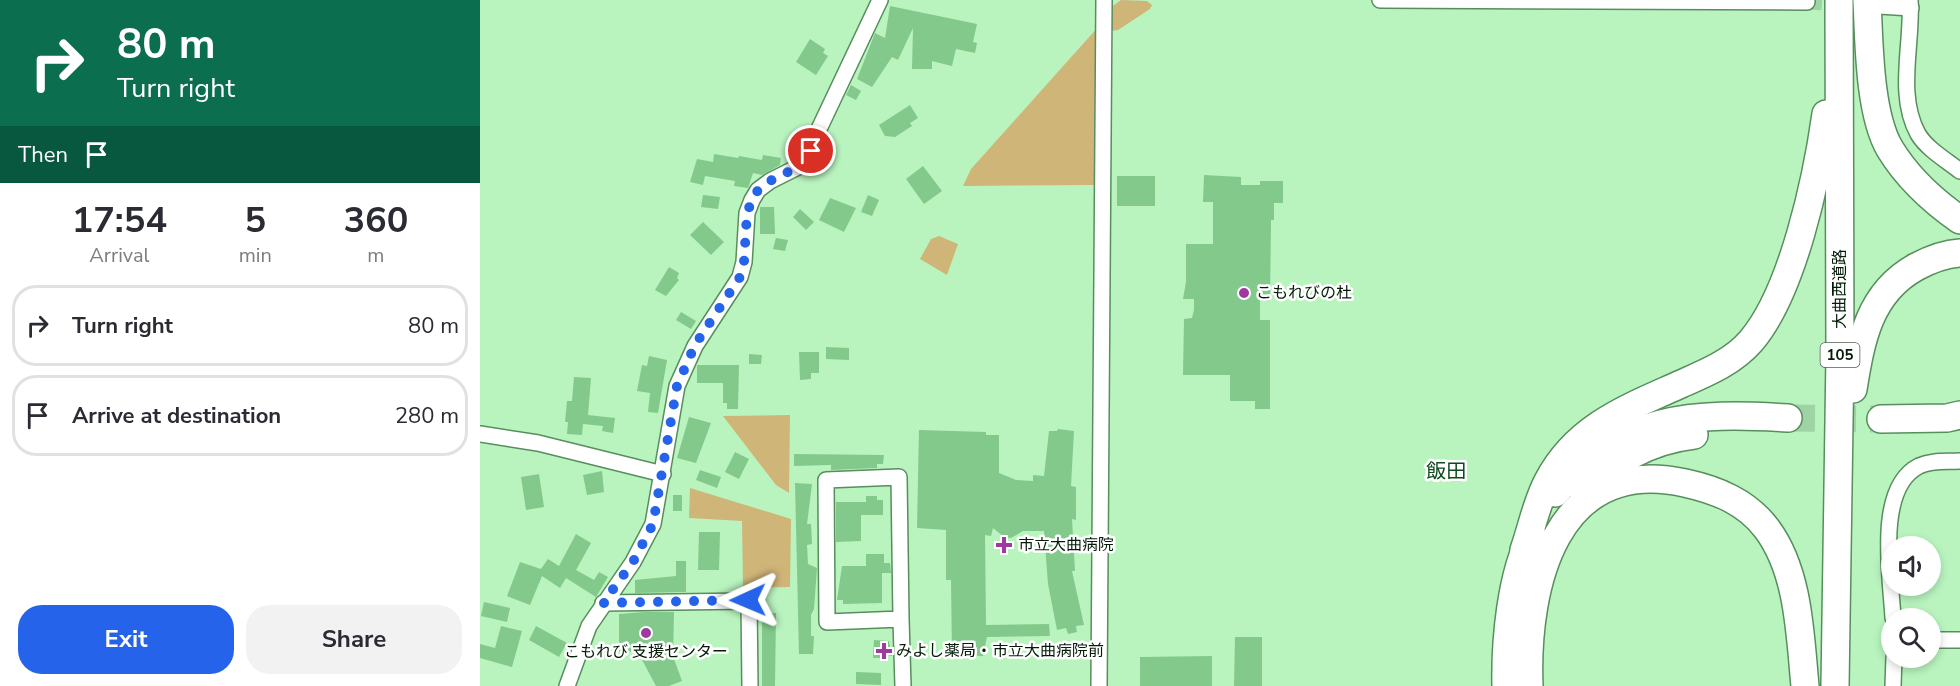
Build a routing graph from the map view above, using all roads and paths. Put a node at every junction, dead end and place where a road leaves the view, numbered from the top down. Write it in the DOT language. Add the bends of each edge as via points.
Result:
graph roads {
  1 [pos="880,0"];
  2 [pos="1104,0"];
  3 [pos="1380,0"];
  4 [pos="1807,2"];
  5 [pos="1873,3"];
  6 [pos="1911,4"];
  7 [pos="1839,12"];
  8 [pos="1960,171"];
  9 [pos="1960,220"];
  10 [pos="1960,253"];
  11 [pos="1960,415"];
  12 [pos="1960,431"];
  13 [pos="480,434"];
  14 [pos="1960,461"];
  15 [pos="663,474"];
  16 [pos="1570,514"];
  17 [pos="1524,550"];
  18 [pos="603,603"];
  19 [pos="1893,608"];
  20 [pos="901,619"];
  21 [pos="1941,640"];
  22 [pos="1960,640"];
  23 [pos="1894,668"];
  24 [pos="567,686"];
  25 [pos="750,686"];
  26 [pos="903,686"];
  27 [pos="1099,686"];
  28 [pos="1506,686"];
  29 [pos="1529,686"];
  30 [pos="1805,686"];
  31 [pos="1835,686"];
  32 [pos="1893,686"];
  1 -- 15 [label="street" via="802,165 770,181 752,200 740,277 695,345 677,386"];
  2 -- 27 [label="street"];
  3 -- 4 [label="street"];
  5 -- 6 [label="street"];
  5 -- 9 [label="highway" via="1875,102 1888,147 1908,176"];
  6 -- 8 [label="street" via="1907,86 1910,109 1919,134"];
  7 -- 17 [label="highway" via="1818,166 1778,298 1750,341 1724,364 1595,425 1567,451 1547,482"];
  7 -- 31 [label="highway, 大曲西道路 / 105" via="1840,355"];
  10 -- 31 [label="highway" via="1928,261 1891,285 1872,311 1860,349 1845,479"];
  11 -- 12 [label="highway" via="1881,427 1920,436"];
  13 -- 15 [label="street" via="538,443"];
  14 -- 19 [label="street" via="1919,466 1906,476 1897,492 1890,525"];
  15 -- 18 [label="street" via="653,524 644,546"];
  16 -- 17 [label="highway" via="1596,480 1616,463 1671,438 1790,426 1714,415 1673,419 1616,440 1571,474 1553,495"];
  16 -- 29 [label="highway" via="1556,534 1542,567 1533,609"];
  16 -- 30 [label="highway" via="1613,487 1653,479 1702,487 1750,510 1768,530 1786,566 1798,612"];
  17 -- 28 [label="highway" via="1511,614"];
  18 -- 24 [label="street" via="579,649"];
  18 -- 25 [label="street" via="748,600"];
  20 -- 20 [label="street" via="899,477 826,480 827,622"];
  20 -- 26 [label="street"];
  21 -- 22 [label="street"];
  23 -- 32 [label="street"];
}
